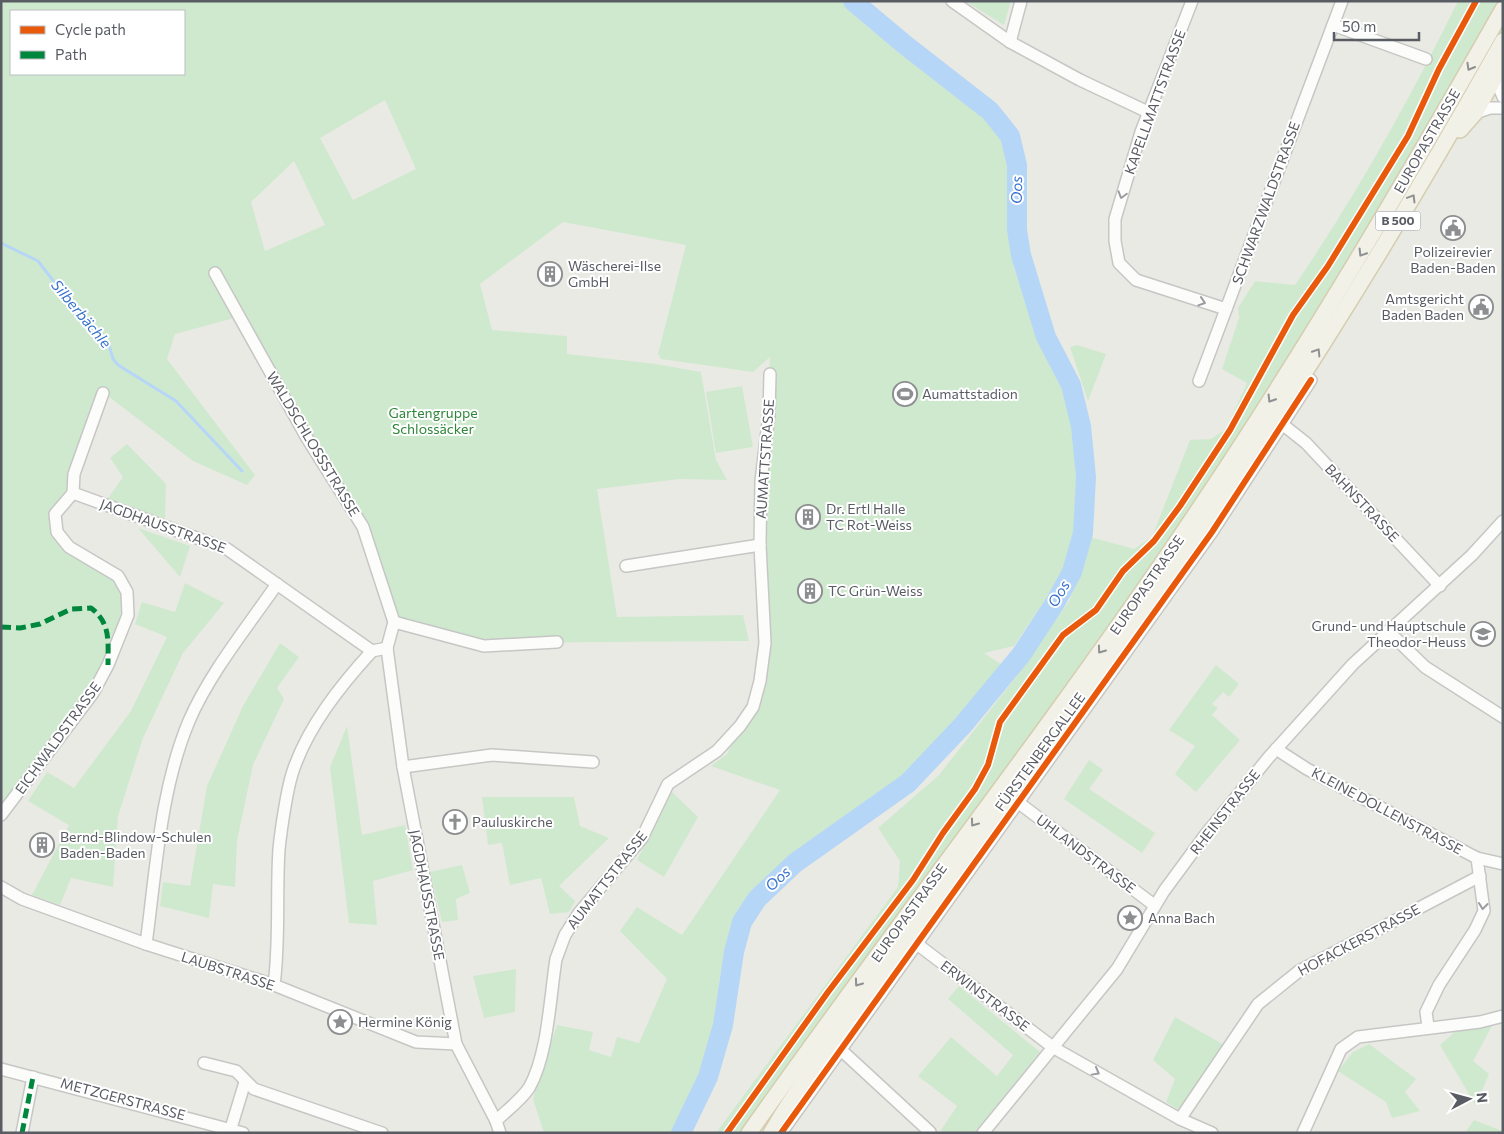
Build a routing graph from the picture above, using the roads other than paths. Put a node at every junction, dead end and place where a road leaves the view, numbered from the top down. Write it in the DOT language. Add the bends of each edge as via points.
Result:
graph roads {
  1 [pos="952,1"];
  2 [pos="1021,1"];
  3 [pos="1192,1"];
  4 [pos="1342,1"];
  5 [pos="1503,9"];
  6 [pos="1333,25"];
  7 [pos="1503,41"];
  8 [pos="1010,42"];
  9 [pos="1426,59"];
  10 [pos="1503,63"];
  11 [pos="1495,77"];
  12 [pos="1503,97"];
  13 [pos="1503,108"];
  14 [pos="1150,113"];
  15 [pos="1475,113"];
  16 [pos="1436,158"];
  17 [pos="214,273"];
  18 [pos="1226,309"];
  19 [pos="770,374"];
  20 [pos="1311,380"];
  21 [pos="1199,381"];
  22 [pos="103,393"];
  23 [pos="1282,424"];
  24 [pos="74,493"];
  25 [pos="1503,521"];
  26 [pos="760,545"];
  27 [pos="626,566"];
  28 [pos="277,584"];
  29 [pos="1440,586"];
  30 [pos="394,622"];
  31 [pos="1388,630"];
  32 [pos="557,642"];
  33 [pos="386,648"];
  34 [pos="372,651"];
  35 [pos="1503,716"];
  36 [pos="1276,749"];
  37 [pos="593,762"];
  38 [pos="402,768"];
  39 [pos="1019,803"];
  40 [pos="1,815"];
  41 [pos="1477,858"];
  42 [pos="1503,864"];
  43 [pos="1480,876"];
  44 [pos="1,887"];
  45 [pos="1154,905"];
  46 [pos="146,944"];
  47 [pos="917,944"];
  48 [pos="274,985"];
  49 [pos="1503,1016"];
  50 [pos="1428,1026"];
  51 [pos="456,1044"];
  52 [pos="1054,1048"];
  53 [pos="840,1049"];
  54 [pos="204,1064"];
  55 [pos="1,1069"];
  56 [pos="33,1077"];
  57 [pos="245,1082"];
  58 [pos="1180,1118"];
  59 [pos="496,1121"];
  60 [pos="231,1128"];
  61 [pos="930,1132"];
  62 [pos="22,1133"];
  63 [pos="243,1133"];
  64 [pos="382,1133"];
  65 [pos="500,1133"];
  66 [pos="749,1133"];
  67 [pos="771,1133"];
  68 [pos="781,1133"];
  69 [pos="983,1133"];
  70 [pos="1212,1133"];
  71 [pos="1302,1133"];
  1 -- 8 [label="street"];
  2 -- 8 [label="street"];
  3 -- 14 [label="street, KAPELLMATTSTRASSE"];
  4 -- 6 [label="street, SCHWARZWALDSTRASSE"];
  5 -- 66 [label="main road, EUROPASTRASSE / B 500, one-way" via="1385,215 1201,506 1108,640"];
  6 -- 9 [label="street"];
  6 -- 18 [label="street, SCHWARZWALDSTRASSE"];
  7 -- 16 [label="main road, EUROPASTRASSE / B 500"];
  8 -- 14 [label="street"];
  10 -- 11 [label="main road"];
  11 -- 12 [label="street"];
  11 -- 15 [label="main road"];
  13 -- 15 [label="street"];
  14 -- 18 [label="street, KAPELLMATTSTRASSE, one-way" via="1115,219 1119,263 1136,280"];
  15 -- 16 [label="main road"];
  67 -- 16 [label="main road, EUROPASTRASSE / B 500, one-way" via="836,1036 1119,648 1228,489 1339,318"];
  17 -- 30 [label="street, WALDSCHLOSSSTRASSE" via="303,430 363,527"];
  18 -- 21 [label="street, SCHWARZWALDSTRASSE"];
  19 -- 26 [label="street, AUMATTSTRASSE" via="761,480"];
  20 -- 23 [label="street, FÜRSTENBERGALLEE"];
  22 -- 24 [label="street" via="74,474"];
  23 -- 29 [label="street, BAHNSTRASSE" via="1306,443"];
  23 -- 39 [label="street, FÜRSTENBERGALLEE" via="1207,540"];
  24 -- 28 [label="street, JAGDHAUSSTRASSE" via="227,549"];
  24 -- 40 [label="street, EICHWALDSTRASSE" via="55,514 57,532 69,547 118,576 127,592 128,615 108,666 93,693"];
  25 -- 29 [label="street, RHEINSTRASSE"];
  26 -- 27 [label="street"];
  26 -- 59 [label="street, AUMATTSTRASSE" via="765,643 753,707 716,751 668,784 642,838 565,934 556,959 536,1075 519,1100"];
  28 -- 34 [label="street, JAGDHAUSSTRASSE"];
  28 -- 46 [label="street" via="207,688 189,721 170,786"];
  29 -- 31 [label="street, RHEINSTRASSE"];
  30 -- 32 [label="street" via="484,646"];
  30 -- 33 [label="street, JAGDHAUSSTRASSE"];
  31 -- 35 [label="street" via="1425,667"];
  31 -- 36 [label="street, RHEINSTRASSE"];
  33 -- 34 [label="street"];
  33 -- 38 [label="street, JAGDHAUSSTRASSE"];
  34 -- 48 [label="street" via="316,723 293,771 279,848 278,951"];
  36 -- 41 [label="street, KLEINE DOLLENSTRASSE" via="1307,769"];
  36 -- 45 [label="street, RHEINSTRASSE" via="1206,834"];
  37 -- 38 [label="street" via="492,756"];
  38 -- 51 [label="street, JAGDHAUSSTRASSE"];
  39 -- 45 [label="street, UHLANDSTRASSE"];
  39 -- 47 [label="street, FÜRSTENBERGALLEE"];
  41 -- 42 [label="street, KLEINE DOLLENSTRASSE"];
  41 -- 43 [label="street"];
  43 -- 50 [label="street, one-way" via="1484,911 1439,985 1426,1012"];
  43 -- 58 [label="street, HOFACKERSTRASSE" via="1299,970 1258,1004"];
  44 -- 46 [label="street, LAUBSTRASSE" via="22,899"];
  45 -- 52 [label="street, RHEINSTRASSE" via="1117,969"];
  46 -- 48 [label="street, LAUBSTRASSE"];
  47 -- 52 [label="street, ERWINSTRASSE"];
  47 -- 53 [label="street, FÜRSTENBERGALLEE"];
  48 -- 51 [label="street, LAUBSTRASSE" via="416,1042"];
  49 -- 50 [label="street" via="1480,1022"];
  50 -- 71 [label="street" via="1358,1037 1341,1049"];
  51 -- 59 [label="street, JAGDHAUSSTRASSE"];
  52 -- 58 [label="street, ERWINSTRASSE, one-way"];
  52 -- 69 [label="street, RHEINSTRASSE"];
  53 -- 61 [label="street"];
  53 -- 68 [label="street, FÜRSTENBERGALLEE"];
  54 -- 57 [label="street" via="236,1071"];
  55 -- 56 [label="street, METZGERSTRASSE"];
  56 -- 60 [label="street, METZGERSTRASSE"];
  56 -- 62 [label="street"];
  57 -- 60 [label="street"];
  57 -- 64 [label="street"];
  58 -- 70 [label="street, ERWINSTRASSE"];
  59 -- 65 [label="street, JAGDHAUSSTRASSE"];
  60 -- 63 [label="street, METZGERSTRASSE"];
}
